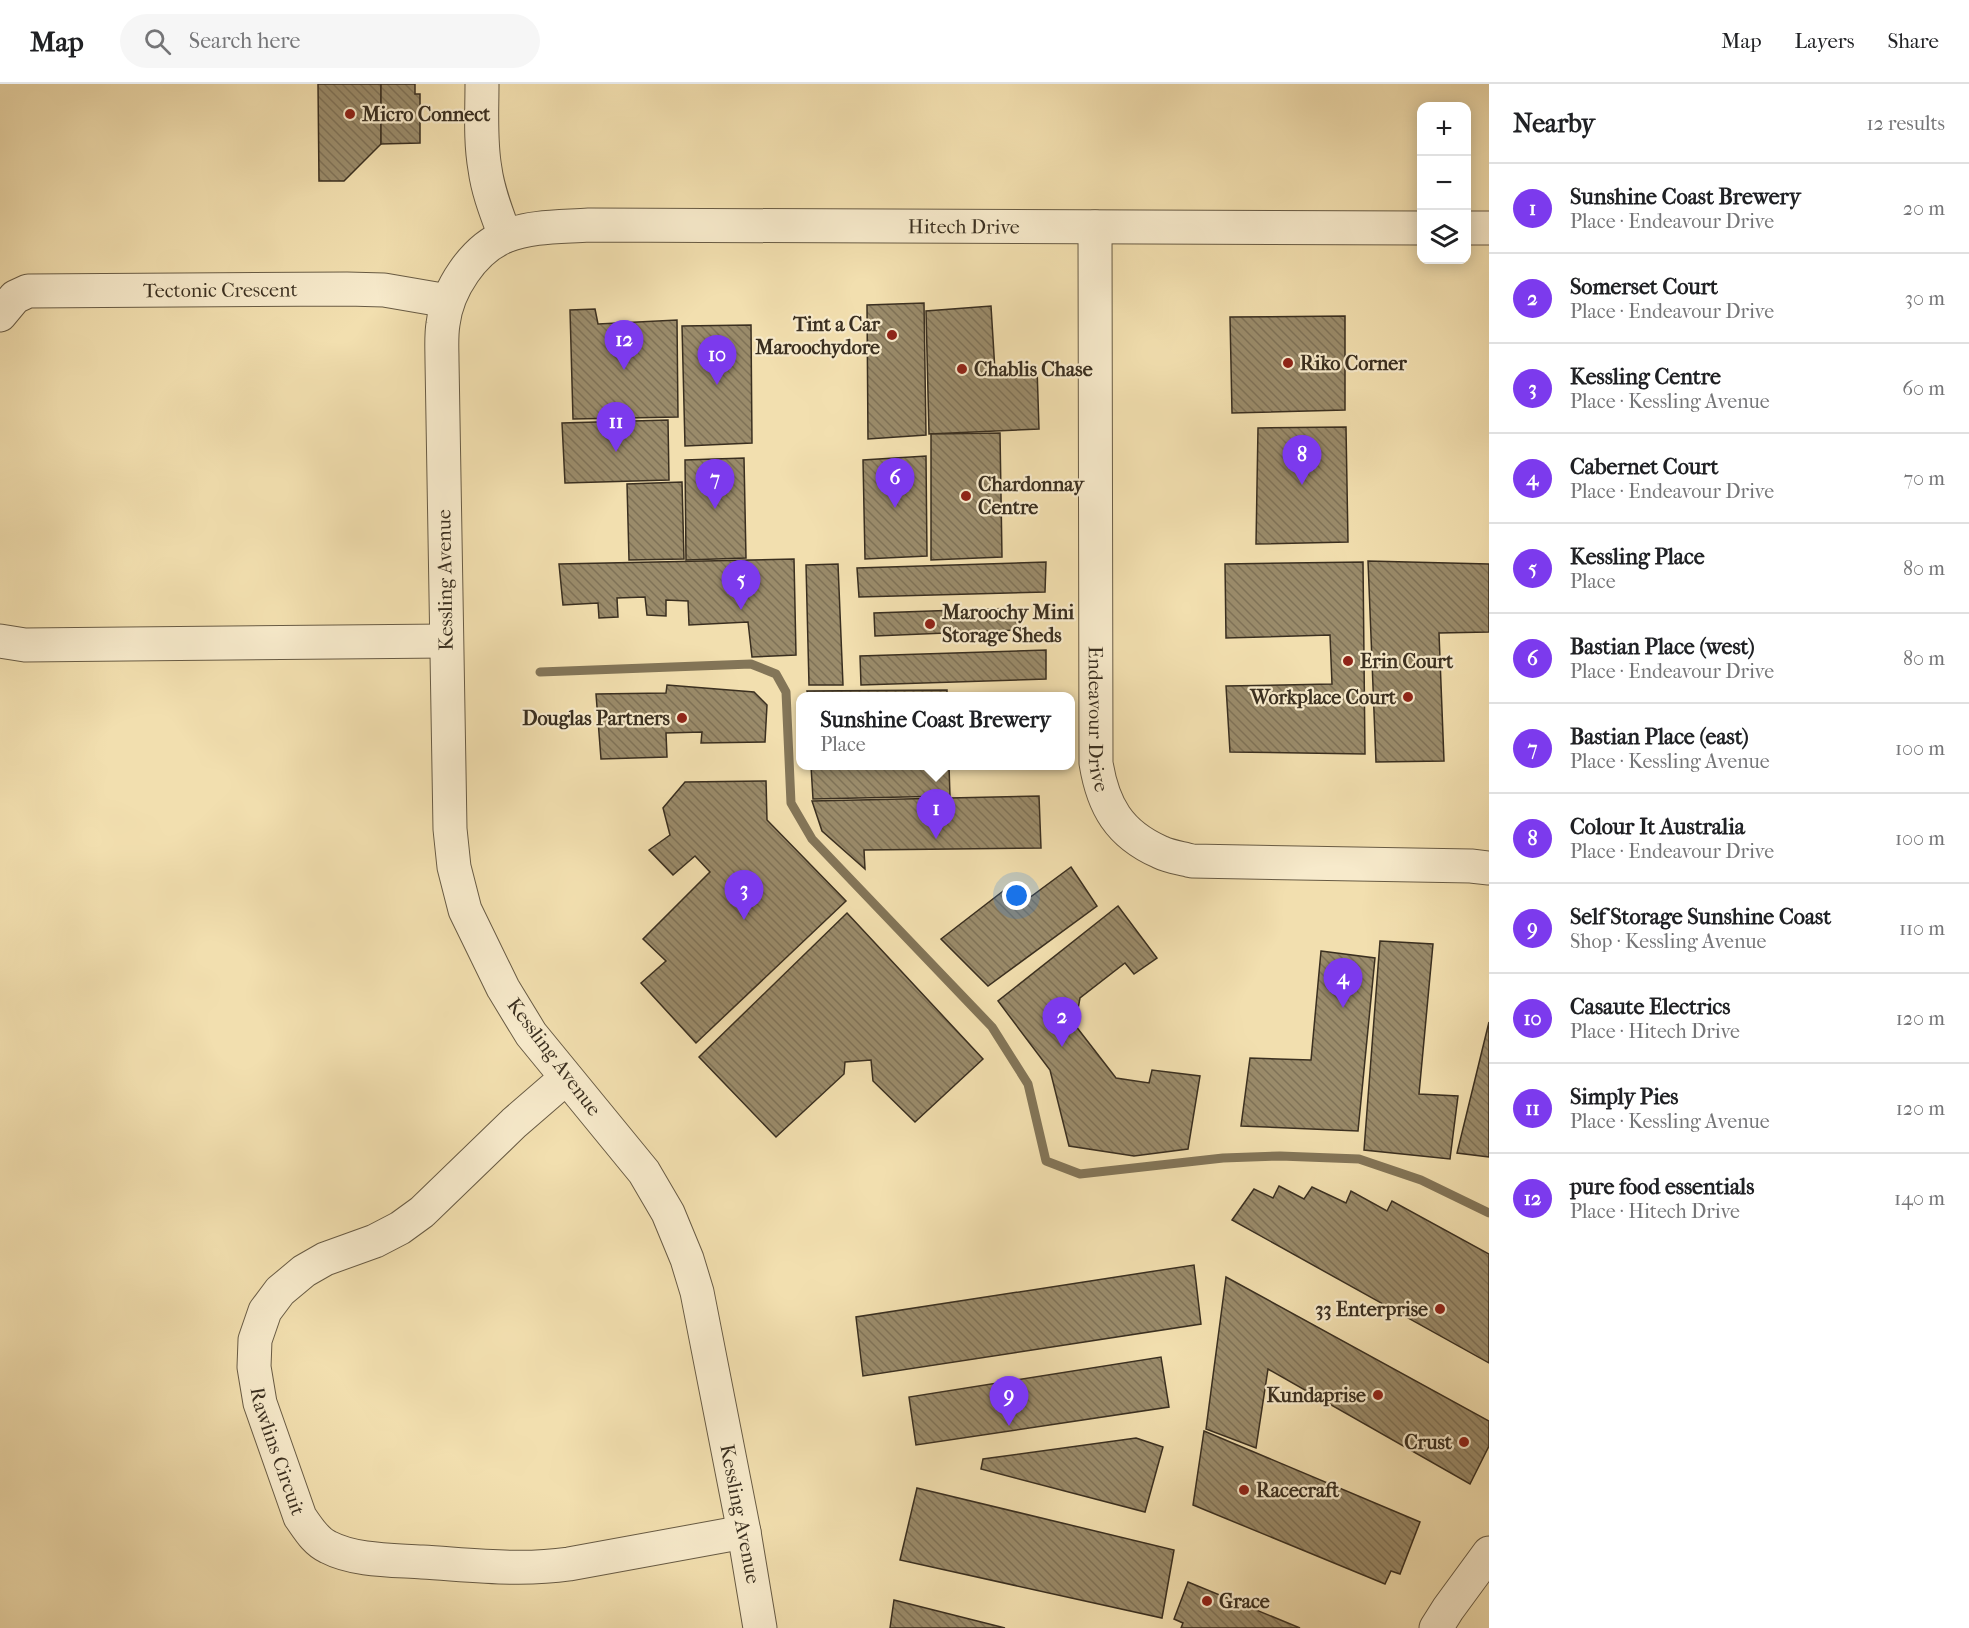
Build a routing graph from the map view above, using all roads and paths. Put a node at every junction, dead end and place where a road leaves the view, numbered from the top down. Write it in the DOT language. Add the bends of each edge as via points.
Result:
graph roads {
  1 [pos="482,84"];
  2 [pos="1095,227"];
  3 [pos="1417,228"];
  4 [pos="1471,228"];
  5 [pos="1489,228"];
  6 [pos="505,236"];
  7 [pos="448,301"];
  8 [pos="0,315"];
  9 [pos="0,641"];
  10 [pos="446,641"];
  11 [pos="1489,868"];
  12 [pos="566,1078"];
  13 [pos="744,1532"];
  14 [pos="1489,1553"];
  15 [pos="760,1628"];
  16 [pos="1436,1628"];
  1 -- 6 [label="street" via="485,170"];
  2 -- 3 [label="street, Hitech Drive"];
  2 -- 6 [label="street, Hitech Drive" via="589,225"];
  2 -- 11 [label="street, Endeavour Drive" via="1096,763 1100,788 1112,814 1133,837 1162,853 1192,861"];
  4 -- 5 [label="street"];
  6 -- 7 [label="street, Kessling Avenue" via="472,263"];
  7 -- 8 [label="street, Tectonic Crescent" via="347,288 28,291 15,297"];
  7 -- 10 [label="street, Kessling Avenue" via="442,325"];
  9 -- 10 [label="street" via="25,645"];
  10 -- 12 [label="street, Kessling Avenue" via="450,829 465,910 503,988 531,1034"];
  12 -- 13 [label="street, Kessling Avenue" via="644,1172 668,1213 687,1259"];
  12 -- 13 [label="street, Rawlins Circuit" via="422,1212 375,1241 325,1258 280,1291 265,1311 255,1340 258,1394 300,1517 326,1547 349,1554 519,1568 569,1564"];
  13 -- 15 [label="street, Kessling Avenue"];
  14 -- 16 [label="street"];
}
